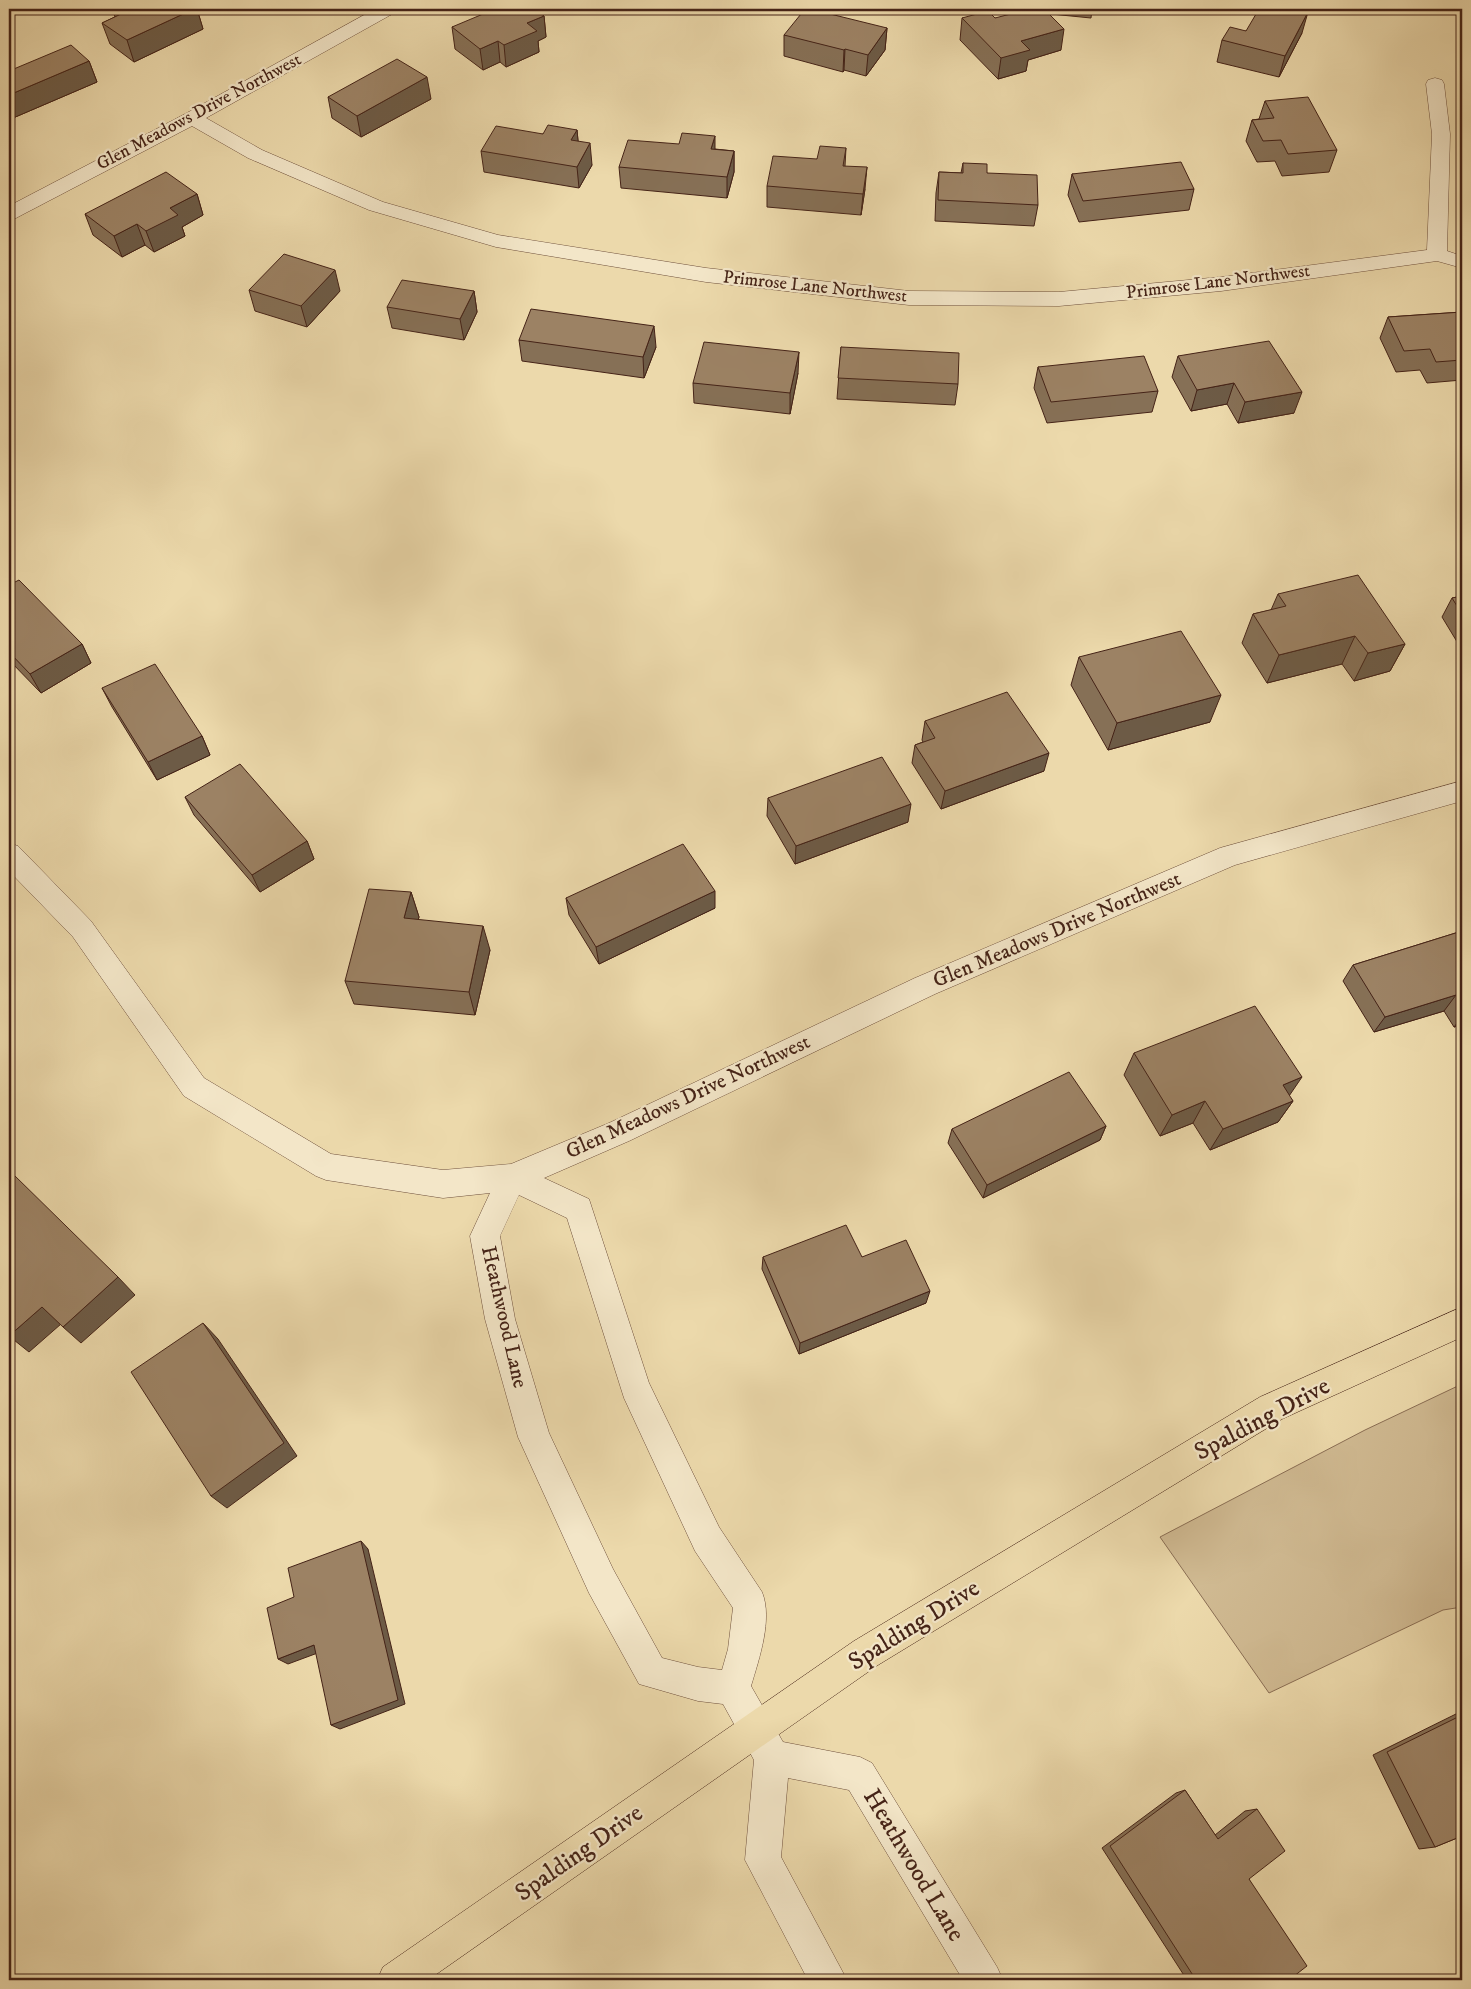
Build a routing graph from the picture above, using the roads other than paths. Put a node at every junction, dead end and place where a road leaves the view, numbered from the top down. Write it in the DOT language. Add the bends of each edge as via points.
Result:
graph roads {
  1 [pos="388,9"];
  2 [pos="1435,84"];
  3 [pos="192,118"];
  4 [pos="9,214"];
  5 [pos="1437,255"];
  6 [pos="1462,262"];
  7 [pos="1462,791"];
  8 [pos="9,854"];
  9 [pos="512,1177"];
  10 [pos="1462,1322"];
  11 [pos="733,1688"];
  12 [pos="763,1743"];
  13 [pos="396,1980"];
  14 [pos="828,1980"];
  15 [pos="984,1980"];
  1 -- 3 [label="street, Glen Meadows Drive Northwest"];
  2 -- 5 [label="street" via="1441,134"];
  3 -- 4 [label="street, Glen Meadows Drive Northwest"];
  3 -- 5 [label="street, Primrose Lane Northwest" via="256,154 376,206 496,240 706,275 909,298 1059,299 1221,284"];
  5 -- 6 [label="street, Primrose Lane Northwest"];
  7 -- 9 [label="street, Glen Meadows Drive Northwest" via="1229,856 925,986 619,1132"];
  8 -- 9 [label="street, Glen Meadows Drive Northwest" via="82,929 194,1087 326,1167 443,1184"];
  9 -- 11 [label="street" via="579,1209 636,1387 707,1539 750,1604 745,1649"];
  9 -- 11 [label="street, Heathwood Lane" via="485,1236 500,1319 534,1437 601,1581 651,1672 698,1684"];
  10 -- 12 [label="main road, Spalding Drive" via="1271,1408 866,1653"];
  11 -- 12 [label="street"];
  12 -- 13 [label="main road, Spalding Drive"];
  12 -- 14 [label="street" via="764,1860"];
  12 -- 15 [label="street, Heathwood Lane" via="860,1775"];
}
